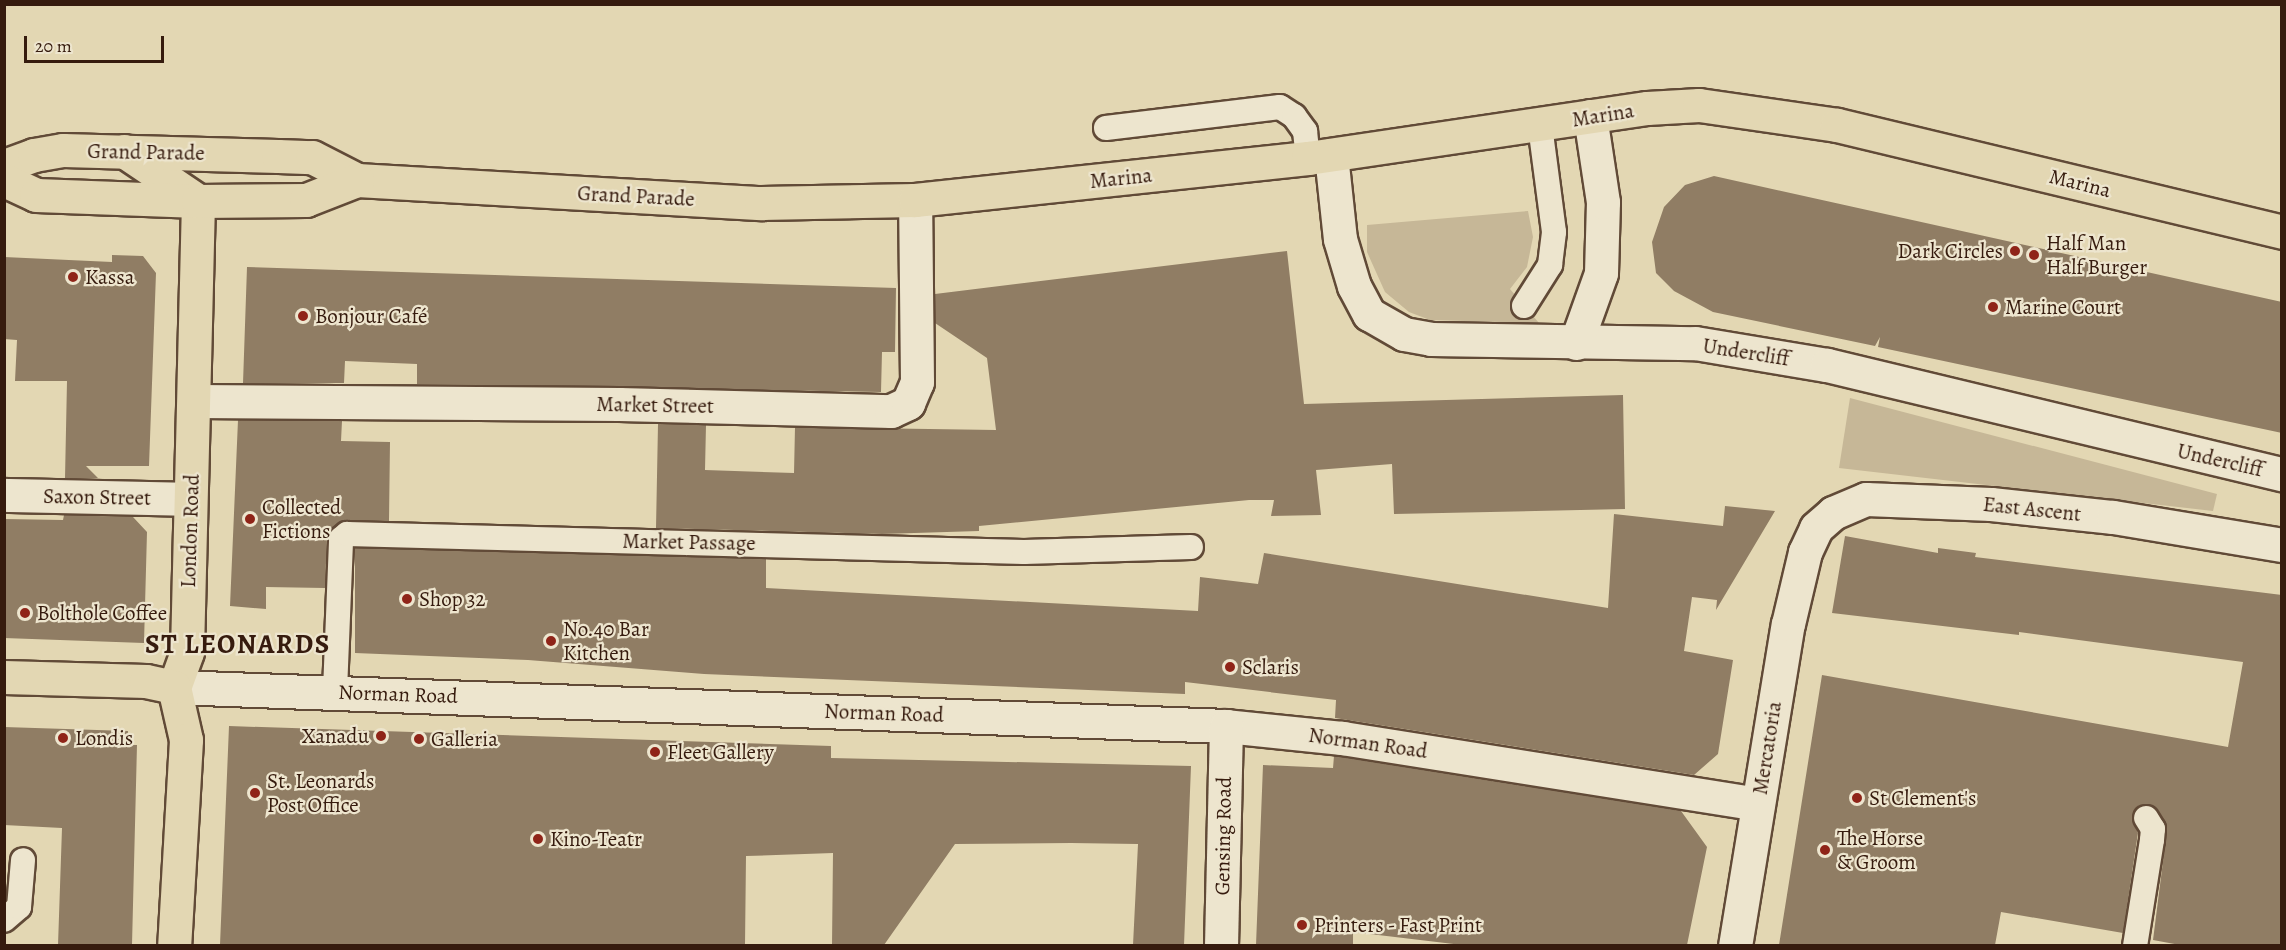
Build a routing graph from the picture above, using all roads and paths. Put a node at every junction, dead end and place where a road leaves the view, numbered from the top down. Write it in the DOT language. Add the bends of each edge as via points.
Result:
graph roads {
  1 [pos="1590,116"];
  2 [pos="1540,126"];
  3 [pos="1106,128"];
  4 [pos="124,151"];
  5 [pos="1320,157"];
  6 [pos="4,166"];
  7 [pos="4,180"];
  8 [pos="357,180"];
  9 [pos="915,200"];
  10 [pos="198,201"];
  11 [pos="2282,232"];
  12 [pos="1524,306"];
  13 [pos="1576,343"];
  14 [pos="195,401"];
  15 [pos="2282,474"];
  16 [pos="4,495"];
  17 [pos="190,499"];
  18 [pos="2282,545"];
  19 [pos="1191,547"];
  20 [pos="1805,552"];
  21 [pos="4,677"];
  22 [pos="174,687"];
  23 [pos="335,692"];
  24 [pos="1226,726"];
  25 [pos="1758,804"];
  26 [pos="2146,818"];
  27 [pos="23,860"];
  28 [pos="4,920"];
  29 [pos="174,945"];
  30 [pos="1221,945"];
  31 [pos="1735,945"];
  32 [pos="2135,945"];
  1 -- 2 [label="main road, Marina"];
  1 -- 11 [label="main road, Marina" via="1699,105 1765,112 1837,125"];
  1 -- 13 [label="street" via="1603,202 1601,273"];
  2 -- 5 [label="main road, Marina"];
  2 -- 12 [label="lane" via="1554,232 1550,265"];
  3 -- 5 [label="lane" via="1280,107 1294,116"];
  4 -- 6 [label="main road, Grand Parade" via="63,150"];
  4 -- 8 [label="main road, Grand Parade" via="312,158"];
  4 -- 10 [label="main road"];
  5 -- 9 [label="main road, Marina"];
  5 -- 13 [label="street, Undercliff" via="1353,286 1369,314 1382,324 1431,339"];
  7 -- 10 [label="main road, Grand Parade" via="36,195"];
  8 -- 9 [label="main road, Grand Parade" via="761,203"];
  8 -- 10 [label="main road, Grand Parade" via="306,201"];
  9 -- 14 [label="street, Market Street" via="917,382 908,403 891,411 619,404"];
  10 -- 14 [label="main road, London Road"];
  13 -- 15 [label="street, Undercliff" via="1695,343 1827,365"];
  14 -- 17 [label="main road, London Road"];
  16 -- 17 [label="street, Saxon Street"];
  17 -- 22 [label="main road, London Road" via="187,651"];
  18 -- 20 [label="street, East Ascent" via="2112,517 2013,506 1866,499 1833,513 1816,528"];
  19 -- 23 [label="lane, Market Passage" via="1013,551 348,534 341,539"];
  20 -- 25 [label="street, Mercatoria" via="1788,624"];
  21 -- 22 [label="main road, Norman Road" via="146,681"];
  22 -- 23 [label="street, Norman Road"];
  22 -- 29 [label="main road" via="186,740"];
  23 -- 24 [label="street, Norman Road"];
  24 -- 25 [label="street, Norman Road" via="1342,738"];
  24 -- 30 [label="street, Gensing Road"];
  25 -- 31 [label="street, Mercatoria"];
  26 -- 32 [label="lane" via="2152,840"];
  27 -- 28 [label="lane" via="19,907"];
}
